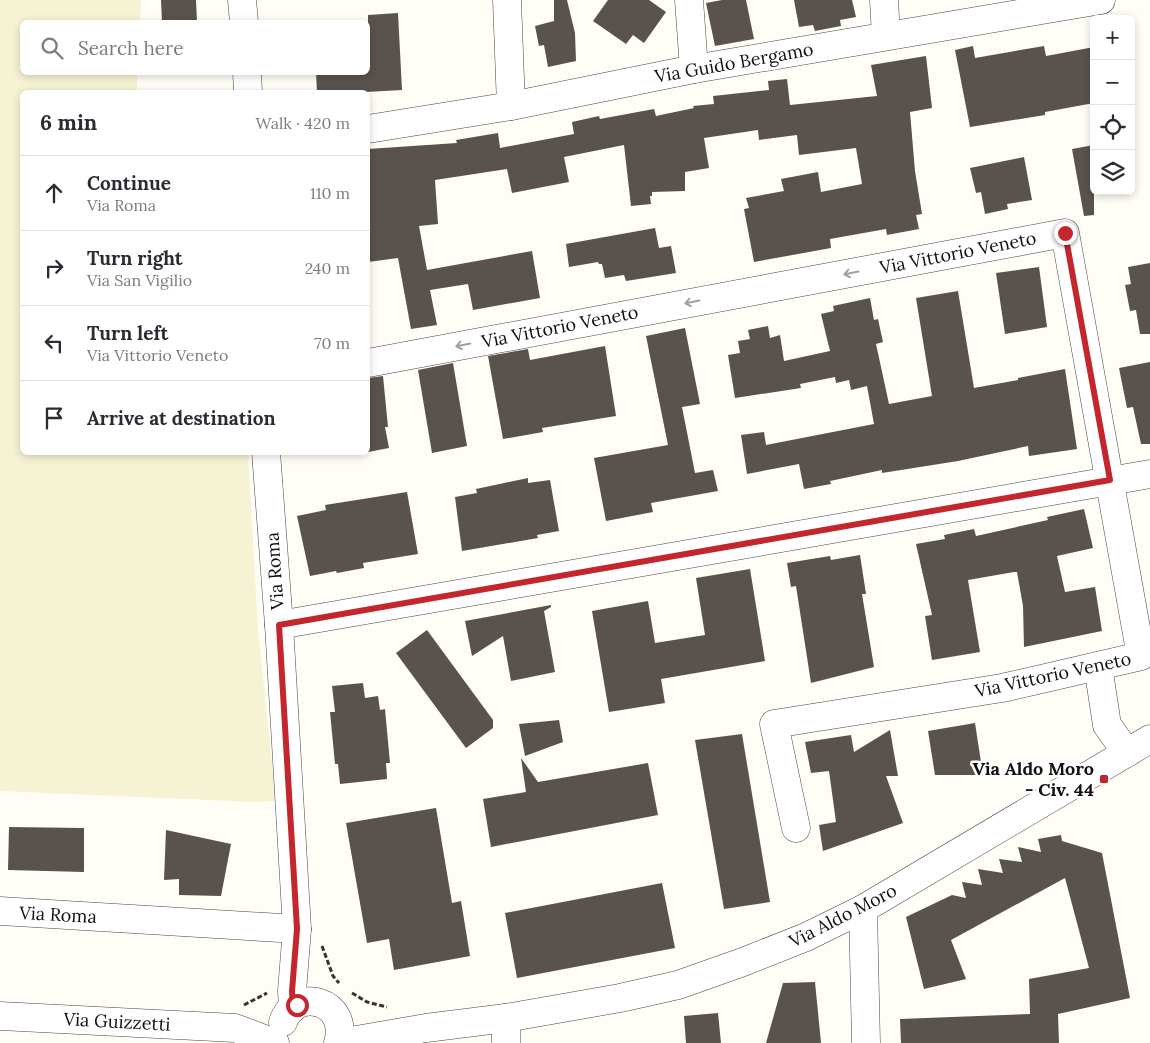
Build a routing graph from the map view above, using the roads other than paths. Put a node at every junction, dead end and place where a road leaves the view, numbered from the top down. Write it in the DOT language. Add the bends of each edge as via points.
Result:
graph roads {
  1 [pos="242,0"];
  2 [pos="507,0"];
  3 [pos="689,0"];
  4 [pos="884,0"];
  5 [pos="1101,0"];
  6 [pos="244,20"];
  7 [pos="886,36"];
  8 [pos="694,69"];
  9 [pos="247,75"];
  10 [pos="248,90"];
  11 [pos="511,106"];
  12 [pos="370,129"];
  13 [pos="370,363"];
  14 [pos="266,455"];
  15 [pos="1150,474"];
  16 [pos="1110,480"];
  17 [pos="279,625"];
  18 [pos="1098,666"];
  19 [pos="1150,739"];
  20 [pos="1127,753"];
  21 [pos="796,828"];
  22 [pos="863,909"];
  23 [pos="0,911"];
  24 [pos="297,929"];
  25 [pos="327,1007"];
  26 [pos="0,1016"];
  27 [pos="288,1023"];
  28 [pos="235,1028"];
  29 [pos="426,1028"];
  30 [pos="506,1031"];
  31 [pos="105,1032"];
  32 [pos="275,1043"];
  33 [pos="338,1043"];
  34 [pos="866,1043"];
  1 -- 6 [label="street"];
  2 -- 11 [label="street"];
  3 -- 8 [label="street"];
  4 -- 7 [label="street"];
  5 -- 7 [label="street, Via Guido Bergamo"];
  7 -- 8 [label="street, Via Guido Bergamo"];
  8 -- 11 [label="street, Via Guido Bergamo"];
  9 -- 10 [label="street"];
  11 -- 12 [label="street, Via Guido Bergamo"];
  16 -- 13 [label="street, Via Vittorio Veneto, one-way" via="1065,233"];
  14 -- 17 [label="street, Via Roma"];
  15 -- 16 [label="street"];
  16 -- 17 [label="street"];
  16 -- 18 [label="street, Via Vittorio Veneto" via="1141,656"];
  17 -- 24 [label="street, Via Roma"];
  18 -- 20 [label="street" via="1107,725"];
  18 -- 21 [label="street, Via Vittorio Veneto" via="1002,688 774,724"];
  19 -- 20 [label="street, Via Aldo Moro"];
  20 -- 22 [label="street, Via Aldo Moro"];
  22 -- 30 [label="street, Via Aldo Moro" via="806,937 678,985"];
  22 -- 34 [label="street"];
  23 -- 24 [label="street, Via Roma"];
  24 -- 25 [label="street, Via Roma" via="308,970"];
  24 -- 27 [label="street, Via Roma"];
  25 -- 27 [label="street, Via Aldo Moro" via="315,1001 306,1002"];
  25 -- 29 [label="street, Via Aldo Moro" via="380,1023"];
  25 -- 33 [label="street, Via Roma" via="340,1025"];
  26 -- 31 [label="street, Via Guizzetti"];
  27 -- 28 [label="street, Via Guizzetti"];
  28 -- 31 [label="street, Via Guizzetti"];
  28 -- 32 [label="street, Via Guizzetti"];
  29 -- 30 [label="street, Via Aldo Moro"];
  29 -- 33 [label="street, Via Aldo Moro"];
}
